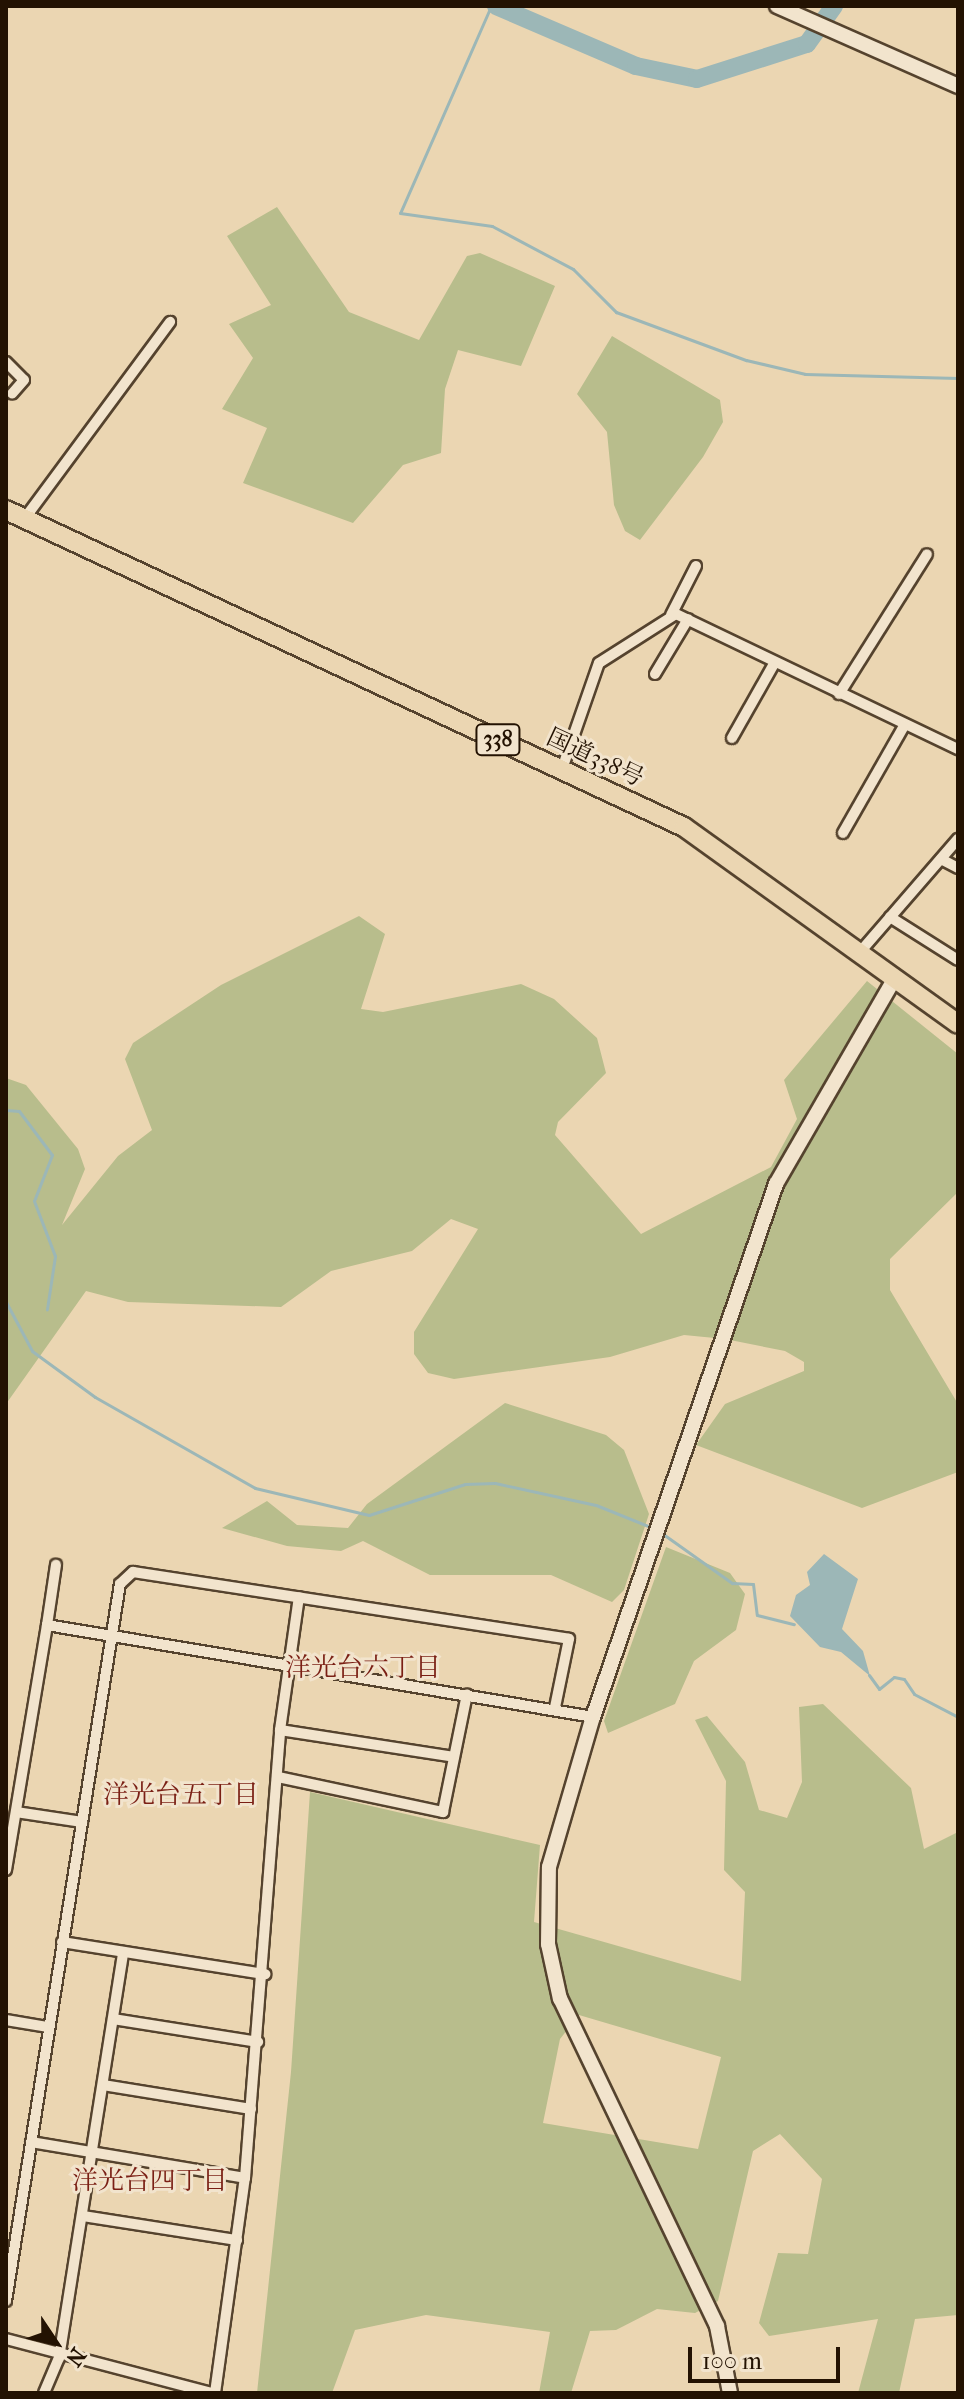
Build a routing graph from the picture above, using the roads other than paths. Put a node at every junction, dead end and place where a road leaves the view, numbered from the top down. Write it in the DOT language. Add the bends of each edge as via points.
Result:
graph roads {
  1 [pos="777,6"];
  2 [pos="958,86"];
  3 [pos="170,322"];
  4 [pos="6,362"];
  5 [pos="12,394"];
  6 [pos="6,510"];
  7 [pos="25,518"];
  8 [pos="927,554"];
  9 [pos="696,566"];
  10 [pos="671,615"];
  11 [pos="688,619"];
  12 [pos="775,662"];
  13 [pos="655,674"];
  14 [pos="839,694"];
  15 [pos="904,726"];
  16 [pos="732,738"];
  17 [pos="958,749"];
  18 [pos="562,769"];
  19 [pos="843,833"];
  20 [pos="958,839"];
  21 [pos="941,859"];
  22 [pos="958,868"];
  23 [pos="890,917"];
  24 [pos="860,952"];
  25 [pos="958,960"];
  26 [pos="895,978"];
  27 [pos="958,1024"];
  28 [pos="56,1565"];
  29 [pos="299,1597"];
  30 [pos="47,1625"];
  31 [pos="112,1635"];
  32 [pos="290,1663"];
  33 [pos="467,1694"];
  34 [pos="555,1707"];
  35 [pos="593,1717"];
  36 [pos="280,1730"];
  37 [pos="454,1757"];
  38 [pos="278,1777"];
  39 [pos="16,1812"];
  40 [pos="82,1822"];
  41 [pos="6,1870"];
  42 [pos="62,1942"];
  43 [pos="123,1952"];
  44 [pos="265,1974"];
  45 [pos="113,2019"];
  46 [pos="6,2020"];
  47 [pos="48,2027"];
  48 [pos="258,2042"];
  49 [pos="103,2085"];
  50 [pos="251,2109"];
  51 [pos="31,2142"];
  52 [pos="94,2153"];
  53 [pos="245,2178"];
  54 [pos="83,2216"];
  55 [pos="237,2240"];
  56 [pos="8,2272"];
  57 [pos="6,2301"];
  58 [pos="6,2339"];
  59 [pos="59,2358"];
  60 [pos="44,2393"];
  61 [pos="214,2393"];
  62 [pos="730,2393"];
  1 -- 2 [label="street"];
  3 -- 7 [label="street"];
  4 -- 5 [label="street" via="24,380"];
  6 -- 7 [label="highway, 国道338号 / 338"];
  7 -- 18 [label="highway, 国道338号 / 338"];
  8 -- 14 [label="street"];
  9 -- 10 [label="street"];
  10 -- 11 [label="street"];
  10 -- 18 [label="street" via="599,663"];
  11 -- 12 [label="street"];
  11 -- 13 [label="street"];
  12 -- 14 [label="street"];
  12 -- 16 [label="street"];
  14 -- 15 [label="street"];
  15 -- 17 [label="street"];
  15 -- 19 [label="street"];
  18 -- 24 [label="highway, 国道338号 / 338" via="703,838"];
  20 -- 21 [label="street"];
  21 -- 22 [label="street"];
  21 -- 23 [label="street"];
  23 -- 24 [label="street"];
  23 -- 25 [label="street"];
  24 -- 26 [label="highway, 国道338号 / 338"];
  26 -- 27 [label="highway, 国道338号 / 338"];
  26 -- 35 [label="street" via="776,1184"];
  28 -- 30 [label="street"];
  29 -- 31 [label="street" via="133,1572 120,1584"];
  29 -- 32 [label="street"];
  29 -- 34 [label="street" via="569,1639"];
  30 -- 31 [label="street"];
  30 -- 39 [label="street"];
  31 -- 32 [label="street"];
  31 -- 40 [label="street"];
  32 -- 33 [label="street"];
  32 -- 36 [label="street"];
  33 -- 34 [label="street"];
  33 -- 37 [label="street"];
  34 -- 35 [label="street"];
  35 -- 62 [label="street" via="549,1867 553,1974 717,2326"];
  36 -- 37 [label="street"];
  36 -- 38 [label="street"];
  37 -- 38 [label="street" via="443,1812"];
  38 -- 44 [label="street"];
  39 -- 40 [label="street"];
  39 -- 41 [label="street"];
  40 -- 42 [label="street"];
  42 -- 43 [label="street"];
  42 -- 47 [label="street"];
  43 -- 44 [label="street"];
  43 -- 45 [label="street"];
  44 -- 48 [label="street"];
  45 -- 48 [label="street"];
  45 -- 49 [label="street"];
  46 -- 47 [label="street"];
  47 -- 51 [label="street"];
  48 -- 50 [label="street"];
  49 -- 50 [label="street"];
  49 -- 52 [label="street"];
  50 -- 53 [label="street"];
  51 -- 52 [label="street"];
  51 -- 56 [label="street"];
  52 -- 53 [label="street"];
  52 -- 54 [label="street"];
  53 -- 55 [label="street"];
  54 -- 55 [label="street"];
  54 -- 59 [label="street"];
  55 -- 61 [label="street"];
  56 -- 57 [label="street"];
  58 -- 59 [label="street"];
  59 -- 60 [label="street"];
  59 -- 61 [label="street"];
}
